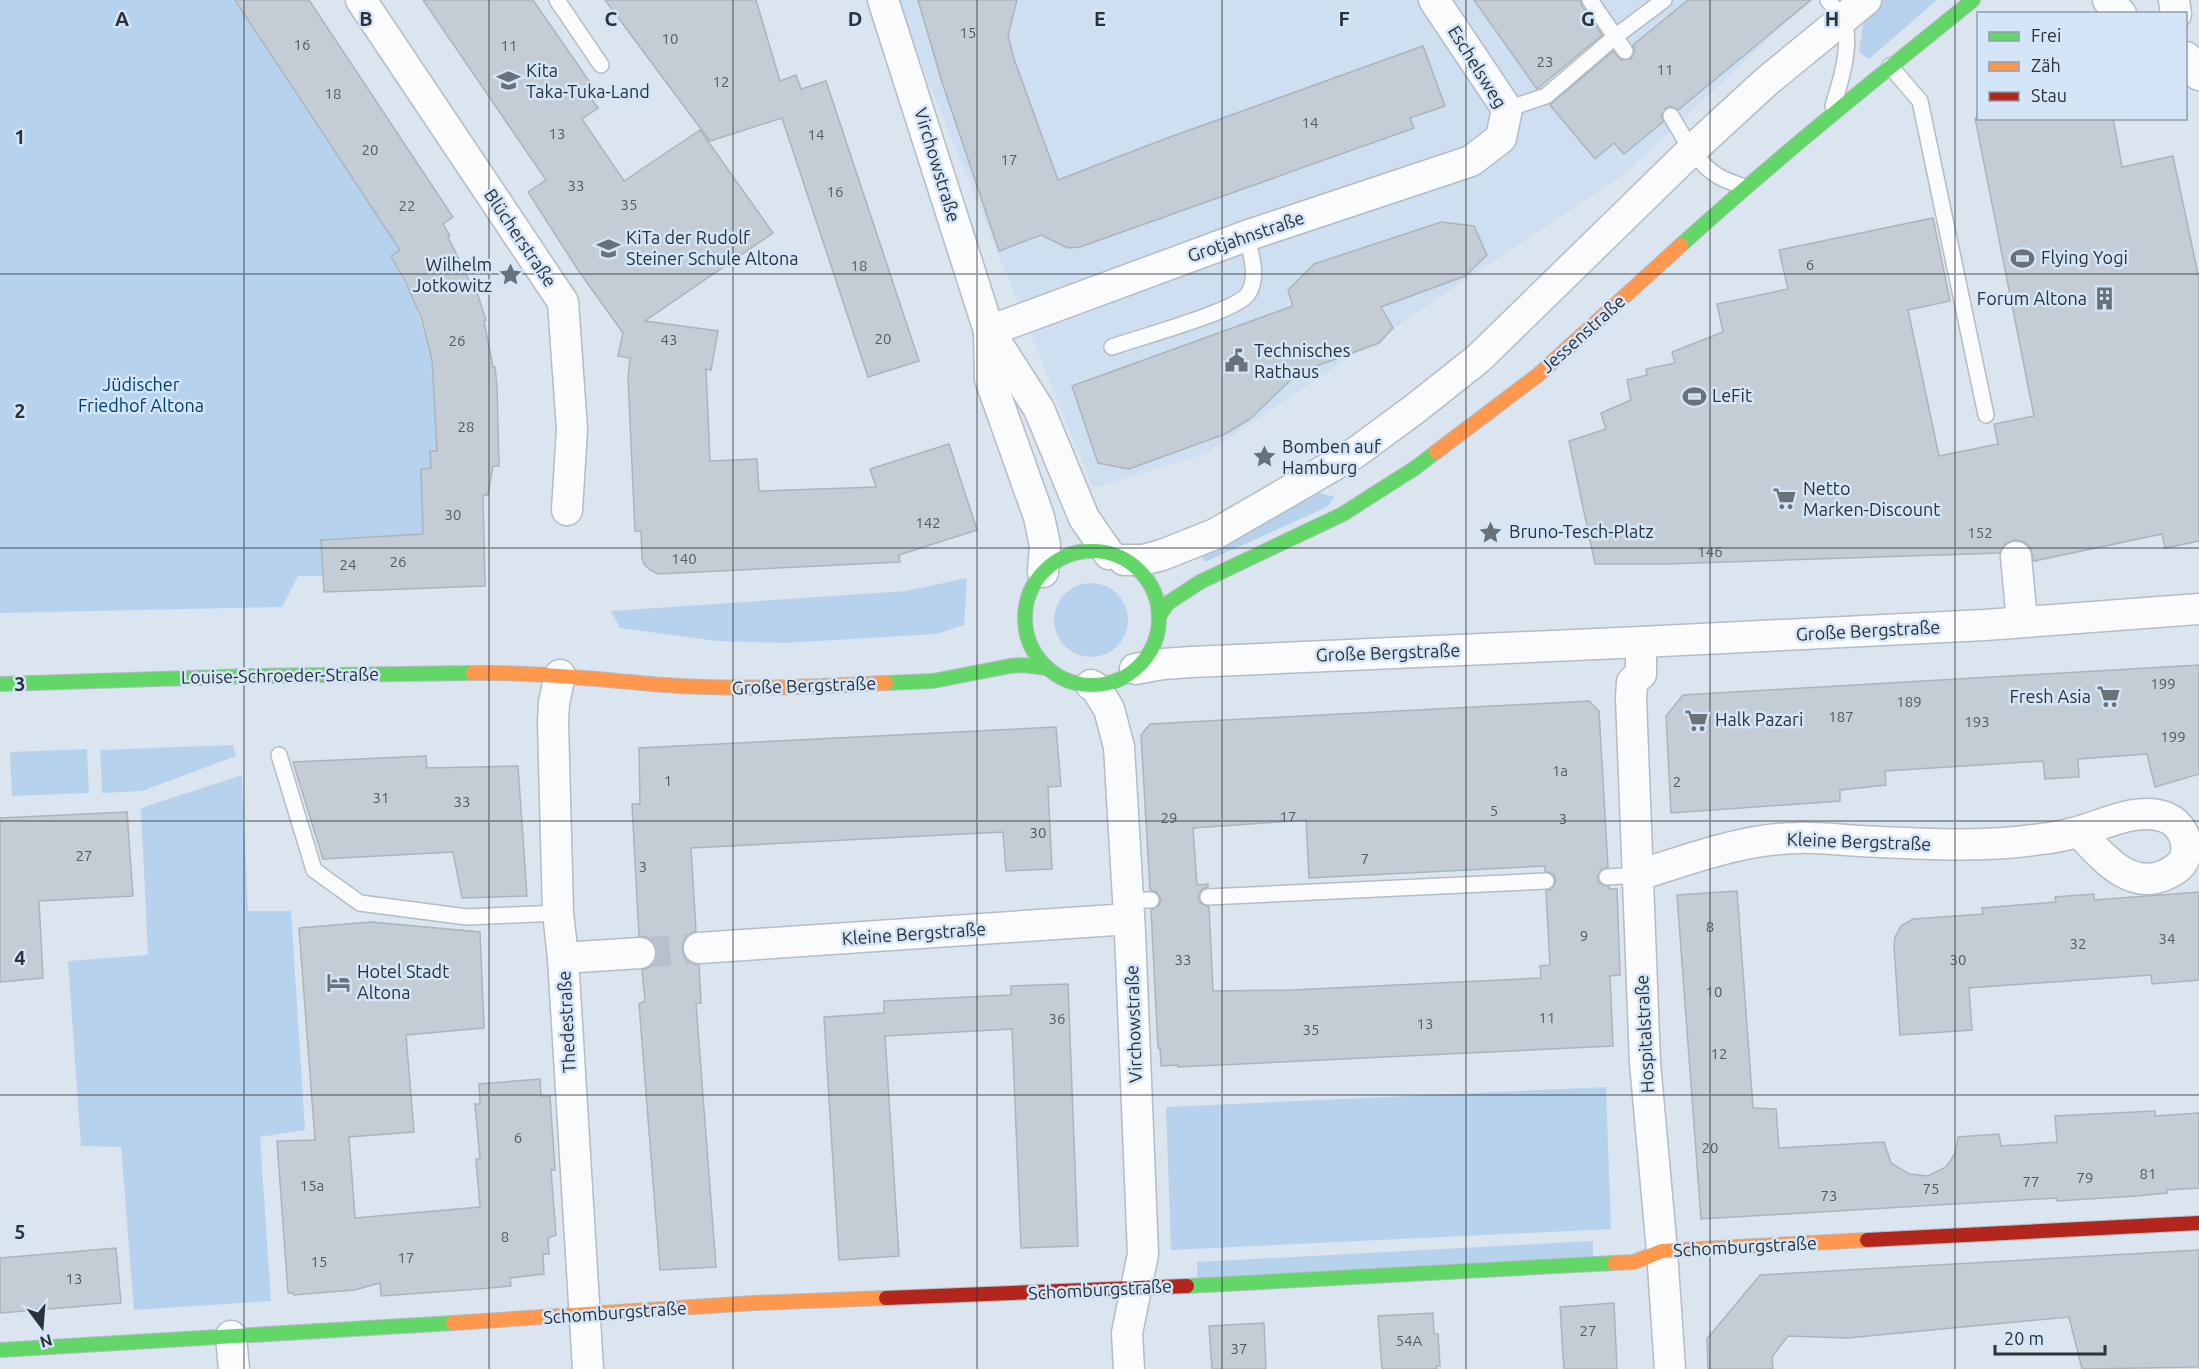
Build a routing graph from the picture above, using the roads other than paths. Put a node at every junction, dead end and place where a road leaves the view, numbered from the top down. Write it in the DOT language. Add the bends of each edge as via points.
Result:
graph roads {
  1 [pos="557,0"];
  2 [pos="883,0"];
  3 [pos="1434,0"];
  4 [pos="1590,0"];
  5 [pos="1664,0"];
  6 [pos="1866,0"];
  7 [pos="1973,0"];
  8 [pos="2108,0"];
  9 [pos="362,1"];
  10 [pos="1835,9"];
  11 [pos="2119,12"];
  12 [pos="1617,36"];
  13 [pos="1625,51"];
  14 [pos="2187,58"];
  15 [pos="601,65"];
  16 [pos="1890,66"];
  17 [pos="2199,75"];
  18 [pos="1508,109"];
  19 [pos="1831,114"];
  20 [pos="1671,116"];
  21 [pos="1501,138"];
  22 [pos="1692,150"];
  23 [pos="1745,187"];
  24 [pos="1246,236"];
  25 [pos="988,331"];
  26 [pos="1112,346"];
  27 [pos="1986,415"];
  28 [pos="567,510"];
  29 [pos="1117,557"];
  30 [pos="2016,557"];
  31 [pos="1043,572"];
  32 [pos="2199,609"];
  33 [pos="1159,616"];
  34 [pos="2022,621"];
  35 [pos="1641,642"];
  36 [pos="1047,668"];
  37 [pos="1135,669"];
  38 [pos="560,675"];
  39 [pos="0,684"];
  40 [pos="1091,685"];
  41 [pos="279,755"];
  42 [pos="2079,832"];
  43 [pos="1639,875"];
  44 [pos="1607,877"];
  45 [pos="1546,880"];
  46 [pos="1208,897"];
  47 [pos="1136,906"];
  48 [pos="558,913"];
  49 [pos="699,948"];
  50 [pos="640,952"];
  51 [pos="563,958"];
  52 [pos="2199,1223"];
  53 [pos="1662,1251"];
  54 [pos="1136,1289"];
  55 [pos="585,1315"];
  56 [pos="231,1336"];
  57 [pos="0,1350"];
  58 [pos="234,1369"];
  59 [pos="588,1369"];
  60 [pos="1129,1369"];
  61 [pos="1670,1369"];
  1 -- 15 [label="lane"];
  2 -- 25 [label="street, Virchowstraße"];
  3 -- 18 [label="street, Eschelsweg"];
  4 -- 12 [label="lane"];
  5 -- 12 [label="lane"];
  6 -- 10 [label="street"];
  7 -- 16 [label="street, Jessenstraße"];
  8 -- 11 [label="street"];
  9 -- 28 [label="street, Blücherstraße" via="563,302 572,429"];
  10 -- 19 [label="lane" via="1846,33 1841,80"];
  10 -- 22 [label="street" via="1767,81"];
  12 -- 13 [label="lane"];
  12 -- 18 [label="lane" via="1546,96"];
  14 -- 17 [label="street"];
  16 -- 19 [label="street, Jessenstraße"];
  16 -- 27 [label="lane" via="1920,101"];
  18 -- 21 [label="street, Eschelsweg"];
  19 -- 23 [label="street, Jessenstraße"];
  20 -- 22 [label="lane"];
  21 -- 24 [label="street, Grotjahnstraße" via="1471,161"];
  22 -- 23 [label="lane" via="1720,177"];
  22 -- 29 [label="street" via="1479,358 1355,453 1215,534 1162,555 1135,561"];
  23 -- 33 [label="street, Jessenstraße" via="1538,375 1415,468 1343,514 1181,592"];
  24 -- 25 [label="street, Grotjahnstraße"];
  24 -- 26 [label="lane" via="1253,262 1248,294 1229,309"];
  25 -- 29 [label="street, Virchowstraße" via="1039,409 1084,518"];
  25 -- 31 [label="street, Virchowstraße" via="990,379 1039,517 1045,544"];
  29 -- 31 [label="street" via="1082,552 1057,561"];
  29 -- 33 [label="street" via="1138,570 1149,583"];
  30 -- 34 [label="street"];
  31 -- 36 [label="street" via="1026,603 1025,621 1031,647"];
  32 -- 34 [label="street, Große Bergstraße"];
  33 -- 37 [label="street" via="1155,641"];
  34 -- 35 [label="street, Große Bergstraße"];
  35 -- 37 [label="street, Große Bergstraße" via="1191,662"];
  35 -- 43 [label="street, Hospitalstraße" via="1641,674 1632,682 1631,698"];
  36 -- 38 [label="street, Große Bergstraße" via="1010,666 933,681 796,688 665,685"];
  36 -- 40 [label="street" via="1068,681"];
  37 -- 40 [label="street" via="1118,680"];
  38 -- 39 [label="street, Louise-Schroeder-Straße" via="453,672"];
  38 -- 48 [label="street, Thedestraße" via="553,722"];
  40 -- 47 [label="street, Virchowstraße" via="1109,710 1119,747"];
  41 -- 48 [label="lane" via="314,870 360,903 467,917"];
  42 -- 43 [label="street, Kleine Bergstraße" via="2020,842 1930,845 1797,838 1727,848"];
  43 -- 44 [label="lane, Kleine Bergstraße"];
  43 -- 53 [label="street, Hospitalstraße" via="1645,1063"];
  45 -- 46 [label="lane"];
  47 -- 49 [label="street, Kleine Bergstraße"];
  47 -- 54 [label="street, Virchowstraße" via="1143,1254"];
  48 -- 51 [label="street, Thedestraße"];
  50 -- 51 [label="street"];
  51 -- 55 [label="street, Thedestraße"];
  52 -- 53 [label="street, Schomburgstraße"];
  53 -- 54 [label="street, Schomburgstraße" via="1634,1262"];
  53 -- 61 [label="street, Hospitalstraße"];
  54 -- 55 [label="street, Schomburgstraße" via="776,1302"];
  54 -- 60 [label="street, Virchowstraße" via="1127,1333"];
  55 -- 56 [label="street, Schomburgstraße"];
  55 -- 59 [label="street, Thedestraße"];
  56 -- 57 [label="street, Schomburgstraße"];
  56 -- 58 [label="street"];
}
